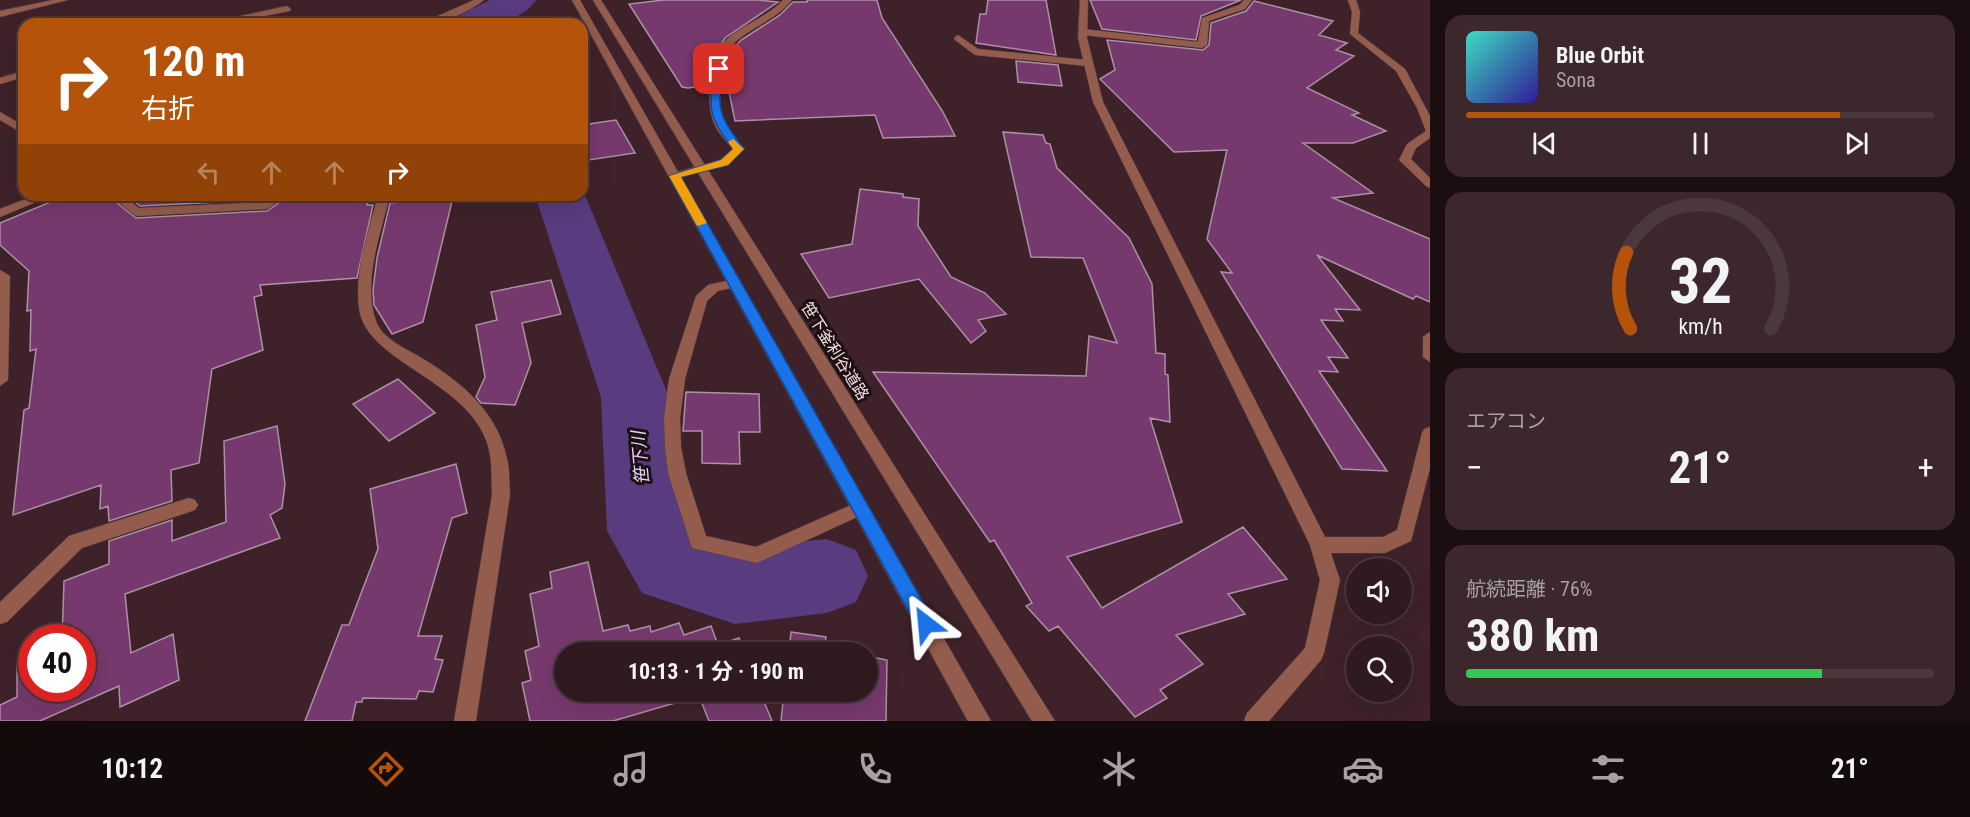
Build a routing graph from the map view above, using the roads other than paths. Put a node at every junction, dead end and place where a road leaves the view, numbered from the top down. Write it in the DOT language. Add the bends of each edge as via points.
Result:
graph roads {
  1 [pos="64,0"];
  2 [pos="480,0"];
  3 [pos="576,0"];
  4 [pos="597,0"];
  5 [pos="788,0"];
  6 [pos="1083,0"];
  7 [pos="1248,0"];
  8 [pos="1352,0"];
  9 [pos="287,9"];
  10 [pos="0,14"];
  11 [pos="240,18"];
  12 [pos="440,18"];
  13 [pos="586,18"];
  14 [pos="588,22"];
  15 [pos="1083,32"];
  16 [pos="958,38"];
  17 [pos="1087,63"];
  18 [pos="18,76"];
  19 [pos="0,81"];
  20 [pos="0,115"];
  21 [pos="18,127"];
  22 [pos="1430,131"];
  23 [pos="700,169"];
  24 [pos="674,176"];
  25 [pos="1430,184"];
  26 [pos="31,201"];
  27 [pos="122,201"];
  28 [pos="274,201"];
  29 [pos="383,201"];
  30 [pos="0,213"];
  31 [pos="0,274"];
  32 [pos="735,283"];
  33 [pos="2,299"];
  34 [pos="1430,337"];
  35 [pos="1430,357"];
  36 [pos="0,380"];
  37 [pos="1430,433"];
  38 [pos="189,505"];
  39 [pos="860,508"];
  40 [pos="1319,544"];
  41 [pos="0,615"];
  42 [pos="465,721"];
  43 [pos="980,721"];
  44 [pos="1044,721"];
  45 [pos="1255,721"];
  1 -- 10 [label="street"];
  2 -- 12 [label="street"];
  3 -- 13 [label="street"];
  4 -- 23 [label="street, 笹下釜利谷道路"];
  5 -- 23 [label="street" via="722,51 714,102 719,124 739,149 724,162"];
  6 -- 15 [label="street"];
  7 -- 15 [label="street" via="1242,7 1205,20 1202,45"];
  8 -- 22 [label="street" via="1356,12 1354,34 1400,69"];
  9 -- 11 [label="street"];
  14 -- 24 [label="street"];
  15 -- 17 [label="street"];
  16 -- 17 [label="street" via="975,52"];
  17 -- 40 [label="street" via="1098,102"];
  18 -- 19 [label="street"];
  20 -- 21 [label="street"];
  22 -- 25 [label="street" via="1411,146 1405,160"];
  23 -- 24 [label="street"];
  23 -- 44 [label="street, 笹下釜利谷道路"];
  24 -- 32 [label="street"];
  26 -- 30 [label="street"];
  27 -- 28 [label="street" via="136,212 267,206"];
  29 -- 42 [label="street" via="365,296 369,322 395,349 439,376 472,405 489,430 499,457 501,495"];
  31 -- 33 [label="street"];
  32 -- 39 [label="street"];
  32 -- 39 [label="street" via="713,288 701,300 677,379 673,447 677,473 699,542 757,555"];
  33 -- 36 [label="street"];
  34 -- 35 [label="street"];
  37 -- 40 [label="street" via="1406,535 1385,546"];
  38 -- 41 [label="street" via="76,542"];
  39 -- 43 [label="street"];
  40 -- 45 [label="street" via="1330,580 1314,653"];
}
